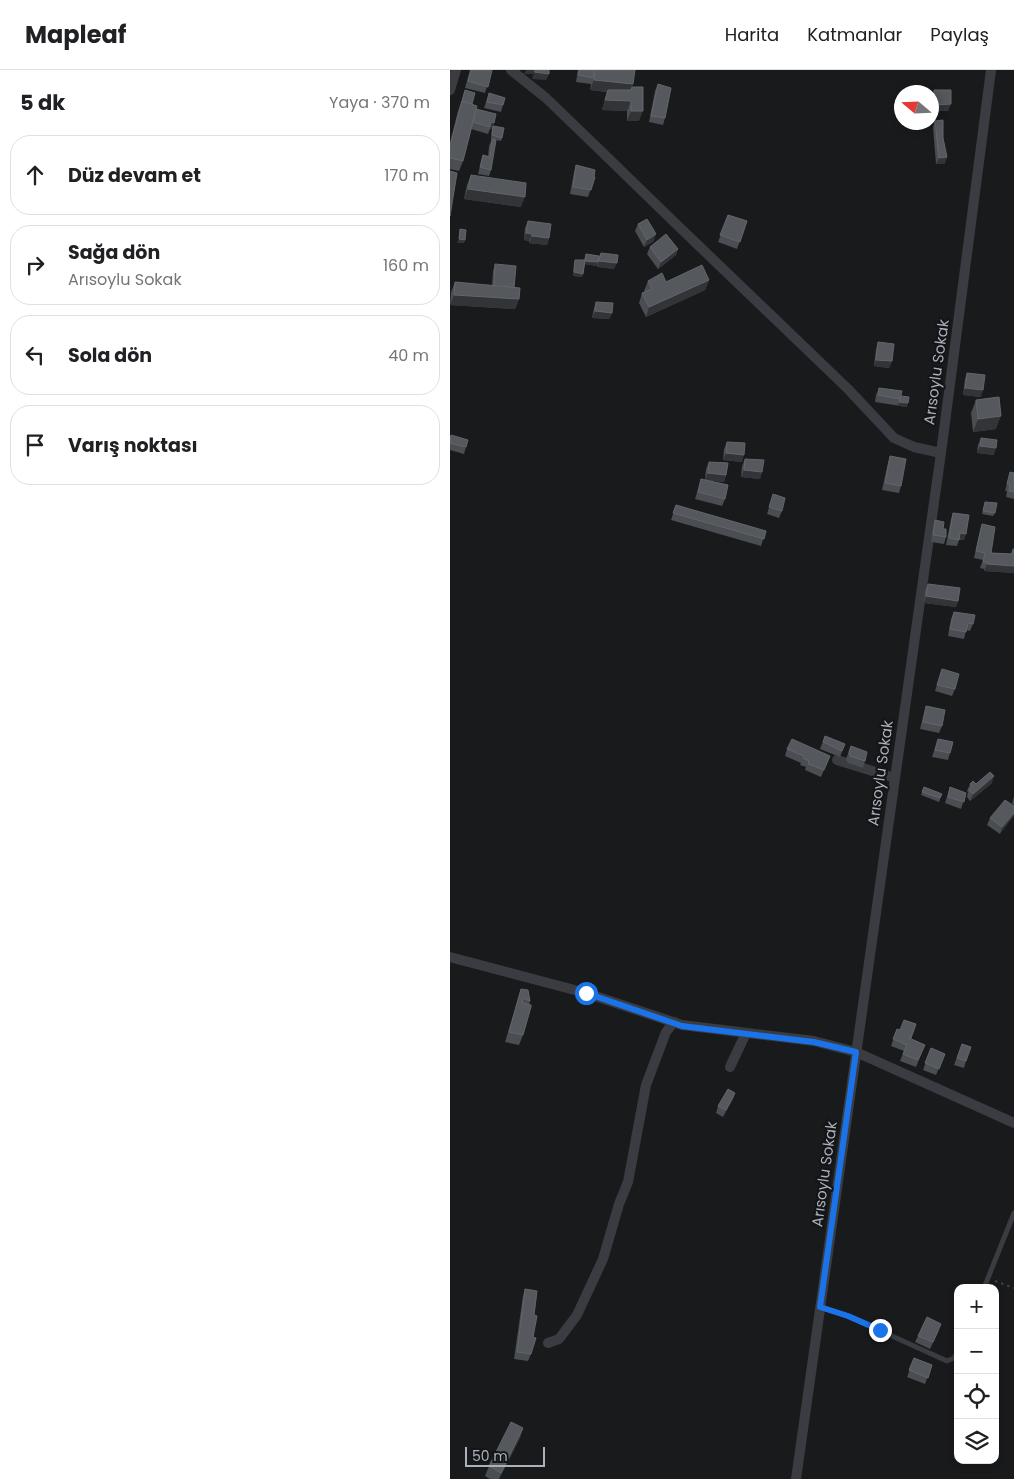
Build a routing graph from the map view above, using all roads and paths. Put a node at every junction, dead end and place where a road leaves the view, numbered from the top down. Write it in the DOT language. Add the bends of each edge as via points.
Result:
graph roads {
  1 [pos="456,70"];
  2 [pos="511,70"];
  3 [pos="991,70"];
  4 [pos="450,90"];
  5 [pos="940,453"];
  6 [pos="837,760"];
  7 [pos="895,778"];
  8 [pos="450,957"];
  9 [pos="674,1022"];
  10 [pos="746,1034"];
  11 [pos="856,1052"];
  12 [pos="730,1067"];
  13 [pos="1014,1123"];
  14 [pos="1014,1214"];
  15 [pos="988,1278"];
  16 [pos="986,1284"];
  17 [pos="1014,1288"];
  18 [pos="820,1307"];
  19 [pos="548,1343"];
  20 [pos="954,1358"];
  21 [pos="796,1479"];
  1 -- 4 [label="street"];
  2 -- 5 [label="street" via="601,150 848,389 894,438"];
  3 -- 5 [label="street, Arısoylu Sokak"];
  5 -- 7 [label="street, Arısoylu Sokak"];
  6 -- 7 [label="street"];
  7 -- 11 [label="street, Arısoylu Sokak"];
  8 -- 9 [label="street" via="586,993"];
  9 -- 10 [label="street" via="682,1026"];
  9 -- 19 [label="street" via="666,1032 646,1085 628,1182 604,1259 577,1316 558,1339"];
  10 -- 11 [label="street" via="814,1042"];
  10 -- 12 [label="street"];
  11 -- 13 [label="street"];
  11 -- 18 [label="street, Arısoylu Sokak"];
  14 -- 15 [label="lane"];
  15 -- 16 [label="lane"];
  15 -- 17 [label="path"];
  18 -- 20 [label="lane" via="848,1316 947,1361"];
  18 -- 21 [label="street, Arısoylu Sokak"];
}
